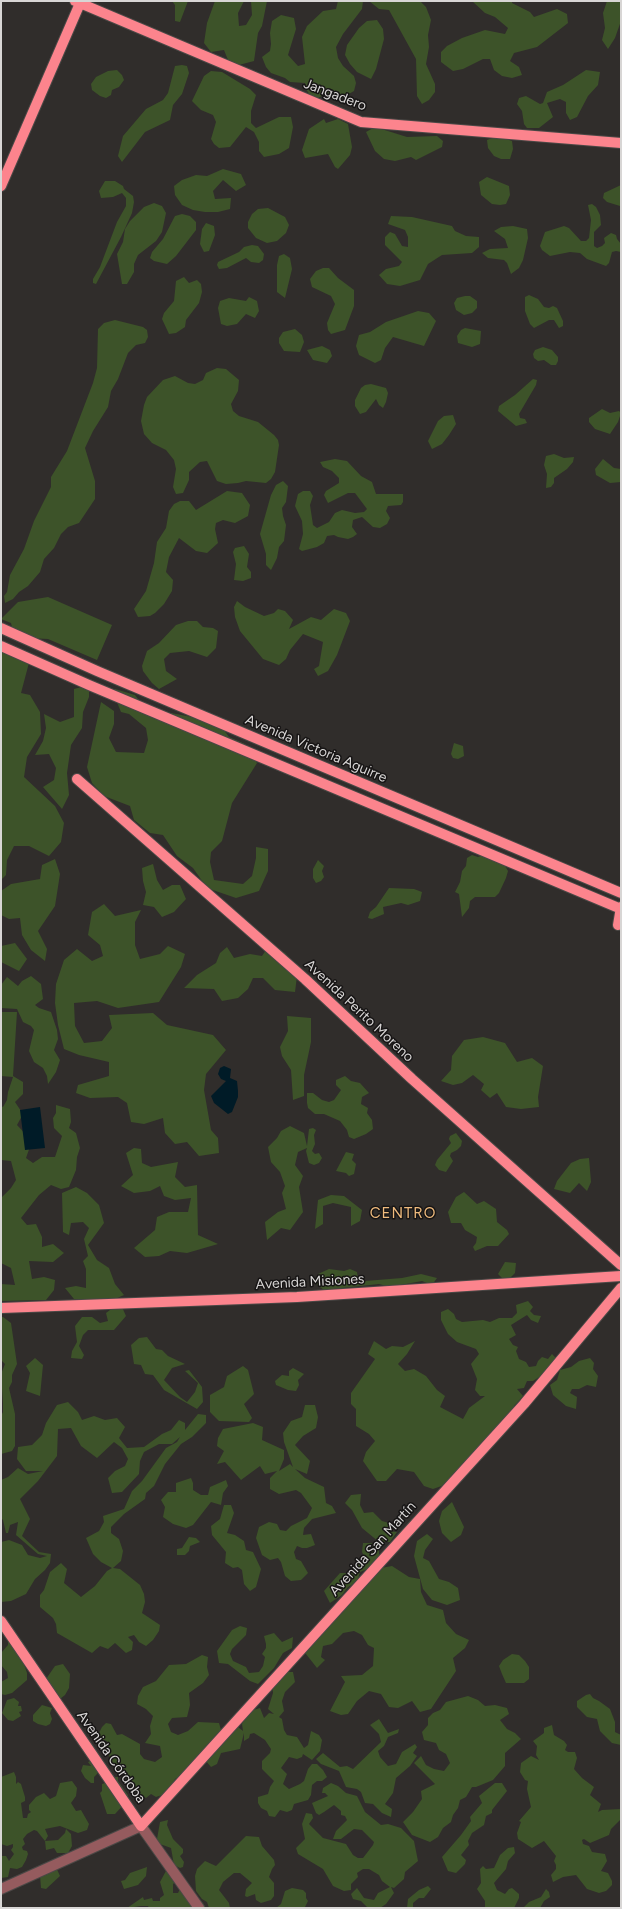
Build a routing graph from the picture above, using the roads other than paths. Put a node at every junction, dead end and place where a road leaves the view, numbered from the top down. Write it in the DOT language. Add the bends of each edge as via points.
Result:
graph roads {
  1 [pos="78,2"];
  2 [pos="621,143"];
  3 [pos="1,186"];
  4 [pos="1,628"];
  5 [pos="1,646"];
  6 [pos="77,779"];
  7 [pos="621,893"];
  8 [pos="621,908"];
  9 [pos="618,925"];
  10 [pos="621,1265"];
  11 [pos="621,1276"];
  12 [pos="621,1288"];
  13 [pos="1,1308"];
  14 [pos="1,1621"];
  15 [pos="142,1826"];
  16 [pos="1,1889"];
  17 [pos="199,1908"];
  1 -- 2 [label="main road, Jangadero" via="361,122"];
  1 -- 3 [label="main road"];
  4 -- 7 [label="main road, Avenida Victoria Aguirre"];
  5 -- 8 [label="main road, Avenida Victoria Aguirre"];
  6 -- 10 [label="main road, Avenida Perito Moreno" via="305,979 412,1079"];
  8 -- 9 [label="main road"];
  11 -- 13 [label="main road, Avenida Misiones" via="297,1297"];
  12 -- 15 [label="main road, Avenida San Martín" via="524,1404"];
  14 -- 15 [label="main road, Avenida Córdoba"];
  15 -- 16 [label="street"];
  15 -- 17 [label="street, Avenida Córdoba"];
}
